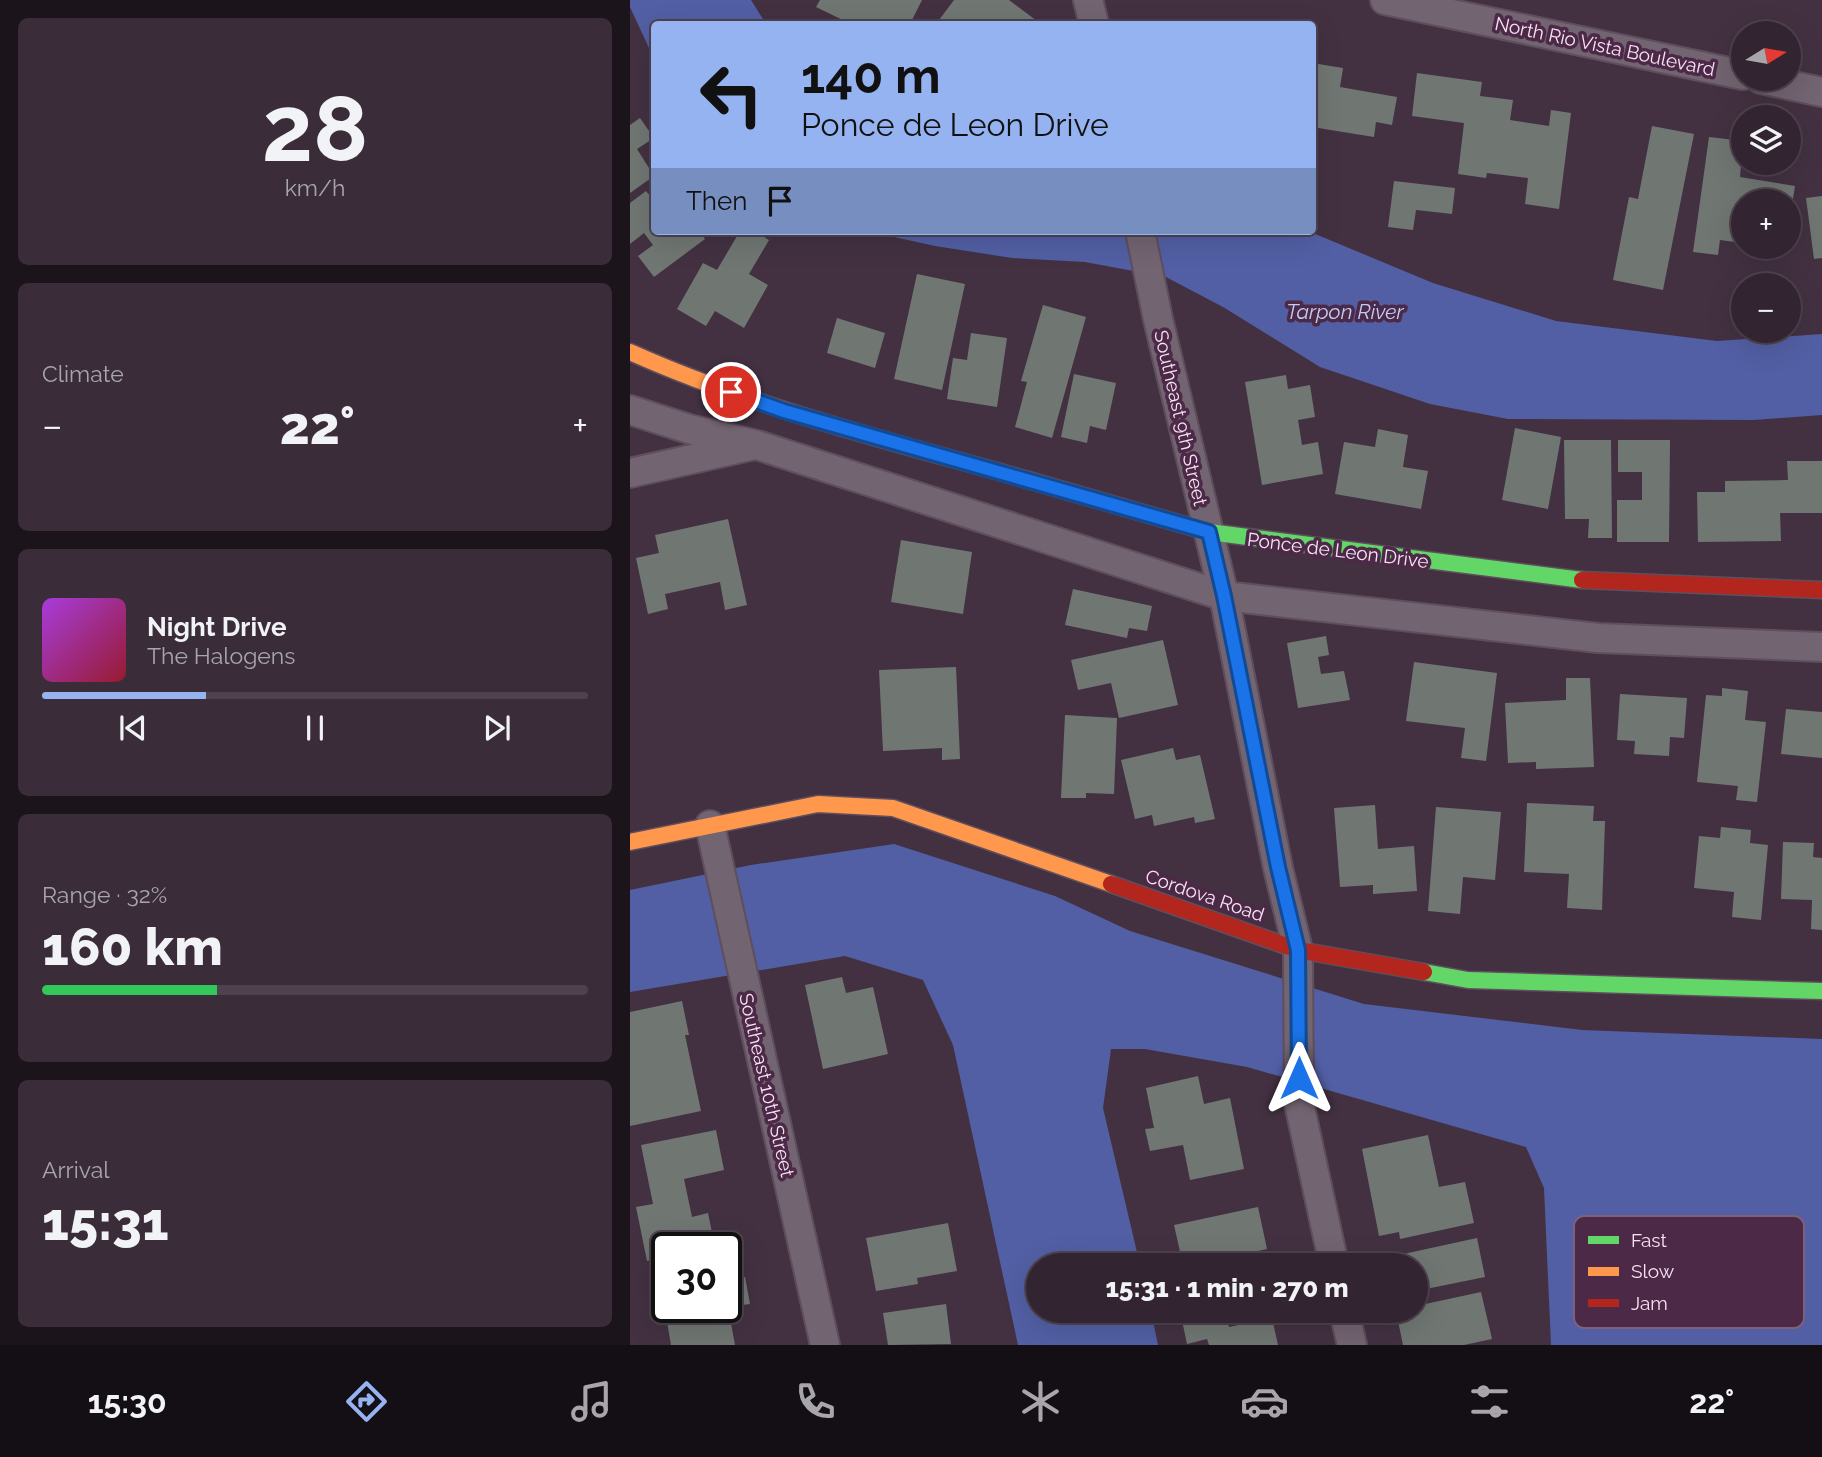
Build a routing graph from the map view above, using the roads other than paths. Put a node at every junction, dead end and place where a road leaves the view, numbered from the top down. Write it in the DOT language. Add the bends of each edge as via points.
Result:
graph roads {
  1 [pos="1088,0"];
  2 [pos="1385,0"];
  3 [pos="1461,8"];
  4 [pos="1093,21"];
  5 [pos="1731,72"];
  6 [pos="1801,88"];
  7 [pos="1822,92"];
  8 [pos="1141,235"];
  9 [pos="630,352"];
  10 [pos="630,410"];
  11 [pos="784,411"];
  12 [pos="758,445"];
  13 [pos="630,473"];
  14 [pos="1209,532"];
  15 [pos="1822,590"];
  16 [pos="1224,596"];
  17 [pos="1822,647"];
  18 [pos="710,825"];
  19 [pos="630,842"];
  20 [pos="1298,950"];
  21 [pos="1822,991"];
  22 [pos="1331,1253"];
  23 [pos="1347,1323"];
  24 [pos="825,1345"];
  25 [pos="1352,1345"];
  1 -- 4 [label="street"];
  2 -- 3 [label="street, North Rio Vista Boulevard"];
  3 -- 5 [label="street, North Rio Vista Boulevard"];
  6 -- 7 [label="street"];
  8 -- 14 [label="street, Southeast 9th Street"];
  9 -- 11 [label="street, Ponce de Leon Drive"];
  10 -- 12 [label="street"];
  11 -- 12 [label="street"];
  11 -- 14 [label="street, Ponce de Leon Drive"];
  12 -- 13 [label="street"];
  12 -- 16 [label="street"];
  14 -- 15 [label="street, Ponce de Leon Drive" via="1572,580"];
  14 -- 16 [label="street, Southeast 9th Street"];
  16 -- 17 [label="street" via="1598,638"];
  16 -- 20 [label="street, Southeast 9th Street"];
  18 -- 19 [label="street, Cordova Road"];
  18 -- 20 [label="street, Cordova Road" via="818,804 893,808"];
  18 -- 24 [label="street, Southeast 10th Street"];
  20 -- 21 [label="street, Cordova Road" via="1468,980"];
  20 -- 22 [label="street, Southeast 9th Street" via="1299,1103"];
  23 -- 25 [label="street"];
}
